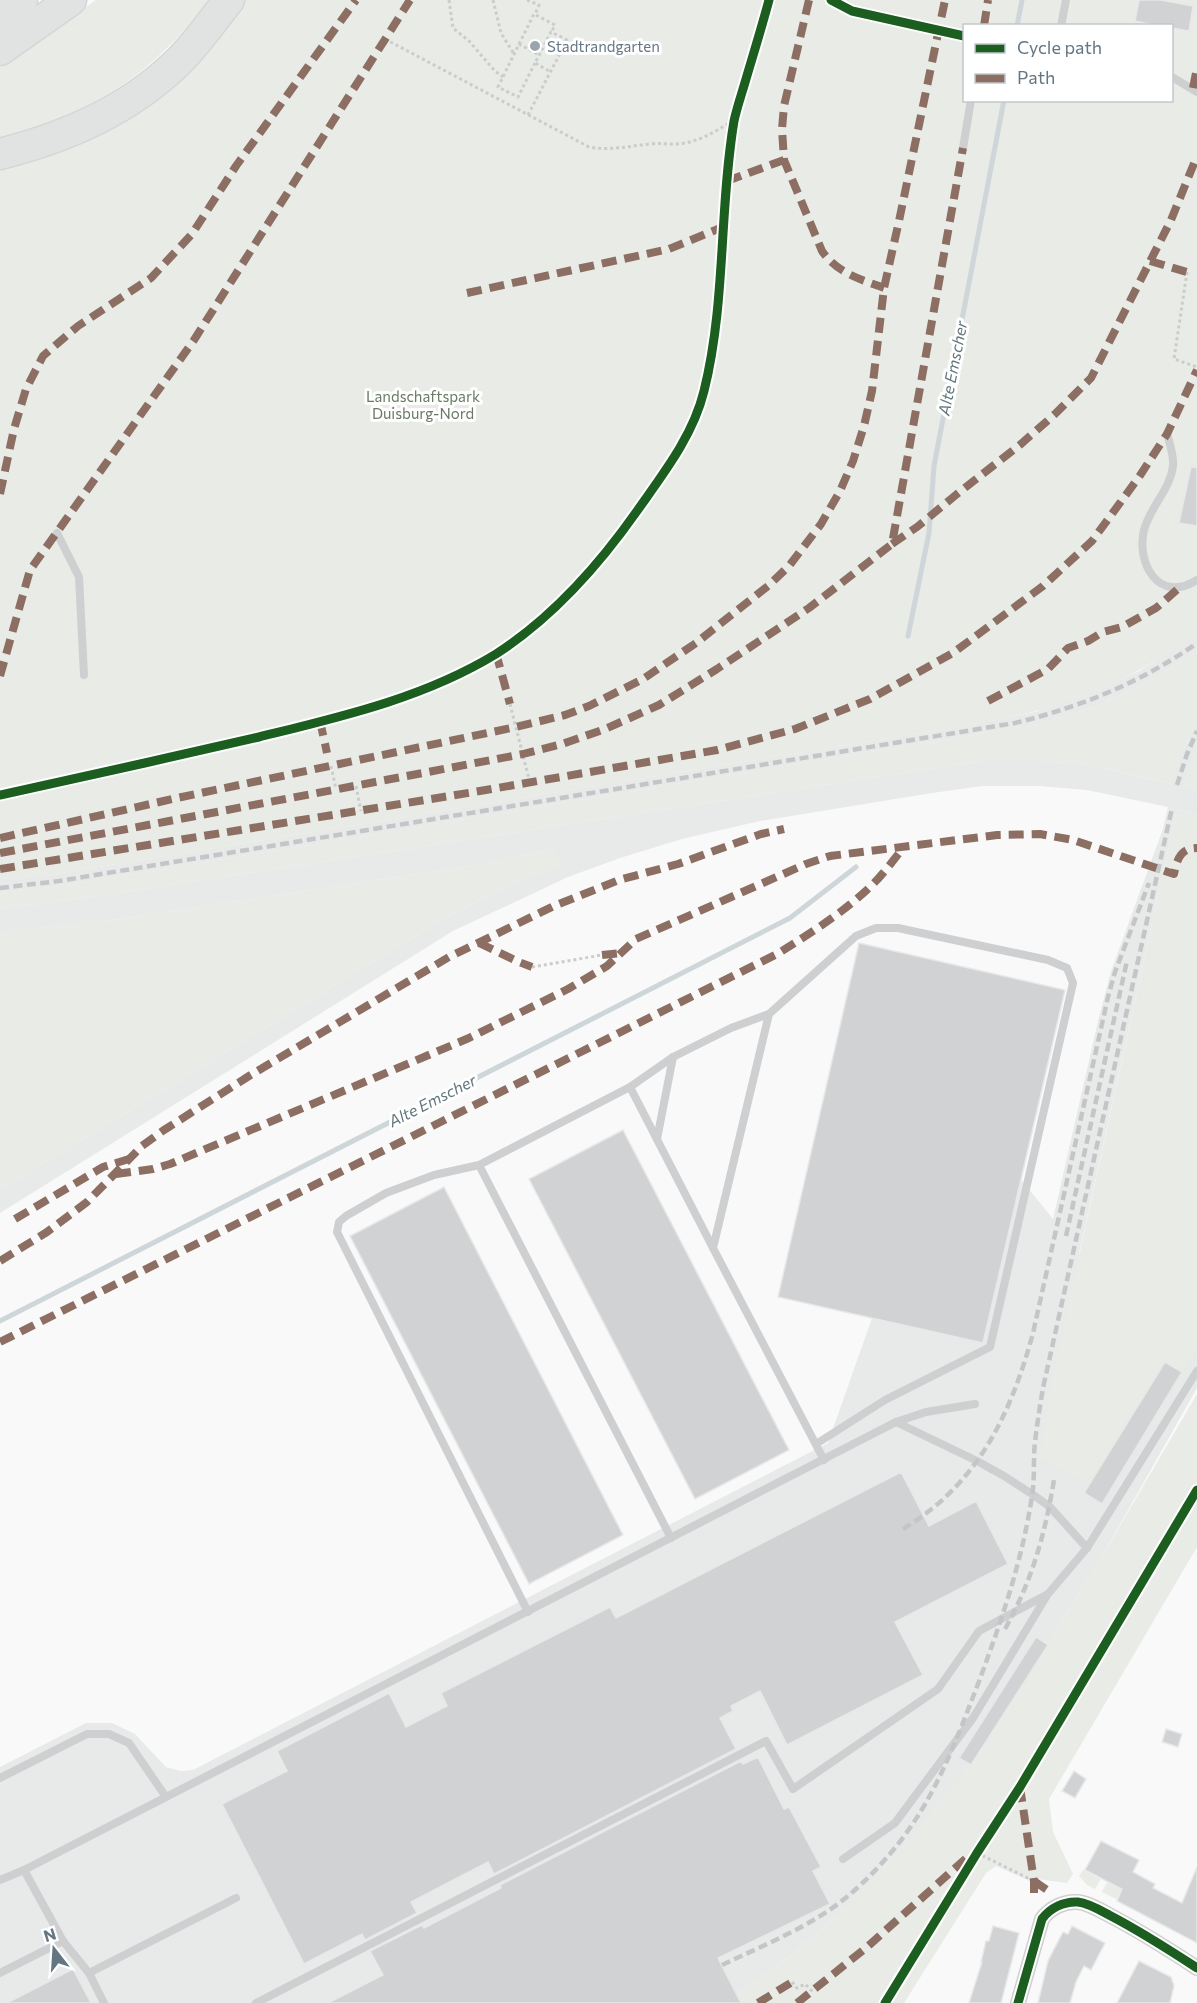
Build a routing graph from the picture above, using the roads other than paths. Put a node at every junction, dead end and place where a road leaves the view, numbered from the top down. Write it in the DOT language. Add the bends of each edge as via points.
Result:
graph roads {
  1 [pos="71,0"];
  2 [pos="229,0"];
  3 [pos="831,0"];
  4 [pos="1066,0"];
  5 [pos="42,6"];
  6 [pos="0,20"];
  7 [pos="1061,24"];
  8 [pos="963,36"];
  9 [pos="0,50"];
  10 [pos="1173,78"];
  11 [pos="1197,92"];
  12 [pos="971,102"];
  13 [pos="963,148"];
  14 [pos="0,154"];
  15 [pos="1167,434"];
  16 [pos="57,533"];
  17 [pos="1197,579"];
  18 [pos="84,675"];
  19 [pos="769,1014"];
  20 [pos="673,1057"];
  21 [pos="630,1087"];
  22 [pos="657,1139"];
  23 [pos="479,1165"];
  24 [pos="713,1248"];
  25 [pos="1197,1371"];
  26 [pos="975,1404"];
  27 [pos="896,1422"];
  28 [pos="816,1444"];
  29 [pos="824,1460"];
  30 [pos="672,1538"];
  31 [pos="1087,1548"];
  32 [pos="1048,1594"];
  33 [pos="528,1612"];
  34 [pos="0,1778"];
  35 [pos="166,1797"];
  36 [pos="843,1859"];
  37 [pos="24,1870"];
  38 [pos="0,1881"];
  39 [pos="236,1898"];
  40 [pos="63,1941"];
  41 [pos="1197,1968"];
  42 [pos="0,1973"];
  43 [pos="89,1973"];
  44 [pos="104,2003"];
  45 [pos="256,2003"];
  46 [pos="1018,2003"];
  1 -- 5 [label="highway"];
  2 -- 14 [label="highway" via="180,60 147,89 75,130"];
  3 -- 8 [label="lane" via="852,11"];
  4 -- 7 [label="lane"];
  5 -- 6 [label="highway"];
  5 -- 9 [label="highway"];
  10 -- 11 [label="lane"];
  12 -- 13 [label="lane"];
  15 -- 17 [label="lane" via="1173,465 1148,519 1144,556 1161,585 1179,588"];
  16 -- 18 [label="lane" via="80,577"];
  19 -- 20 [label="lane" via="730,1028"];
  19 -- 24 [label="lane"];
  19 -- 28 [label="lane" via="856,936 876,928 898,928 1048,960 1067,968 1073,983 990,1347 885,1400"];
  20 -- 21 [label="lane"];
  20 -- 22 [label="lane"];
  21 -- 22 [label="lane"];
  21 -- 23 [label="lane"];
  22 -- 24 [label="lane"];
  23 -- 30 [label="lane"];
  23 -- 33 [label="lane" via="434,1175 386,1193 346,1216 339,1222 337,1232"];
  24 -- 28 [label="lane"];
  25 -- 31 [label="lane"];
  26 -- 27 [label="lane" via="926,1412"];
  27 -- 29 [label="lane"];
  27 -- 31 [label="lane" via="1014,1482 1050,1507"];
  28 -- 29 [label="lane"];
  29 -- 30 [label="lane"];
  30 -- 33 [label="lane"];
  31 -- 32 [label="lane"];
  32 -- 36 [label="lane" via="973,1718 895,1823"];
  32 -- 45 [label="lane" via="979,1631 938,1689 793,1789 766,1741"];
  33 -- 35 [label="lane"];
  34 -- 35 [label="lane" via="87,1734 109,1734 129,1743"];
  35 -- 37 [label="lane"];
  37 -- 38 [label="lane"];
  37 -- 40 [label="lane"];
  39 -- 43 [label="lane"];
  40 -- 42 [label="lane"];
  40 -- 43 [label="lane"];
  41 -- 46 [label="street" via="1145,1934 1081,1902 1069,1902 1047,1912 1042,1919"];
  43 -- 44 [label="lane"];
}
